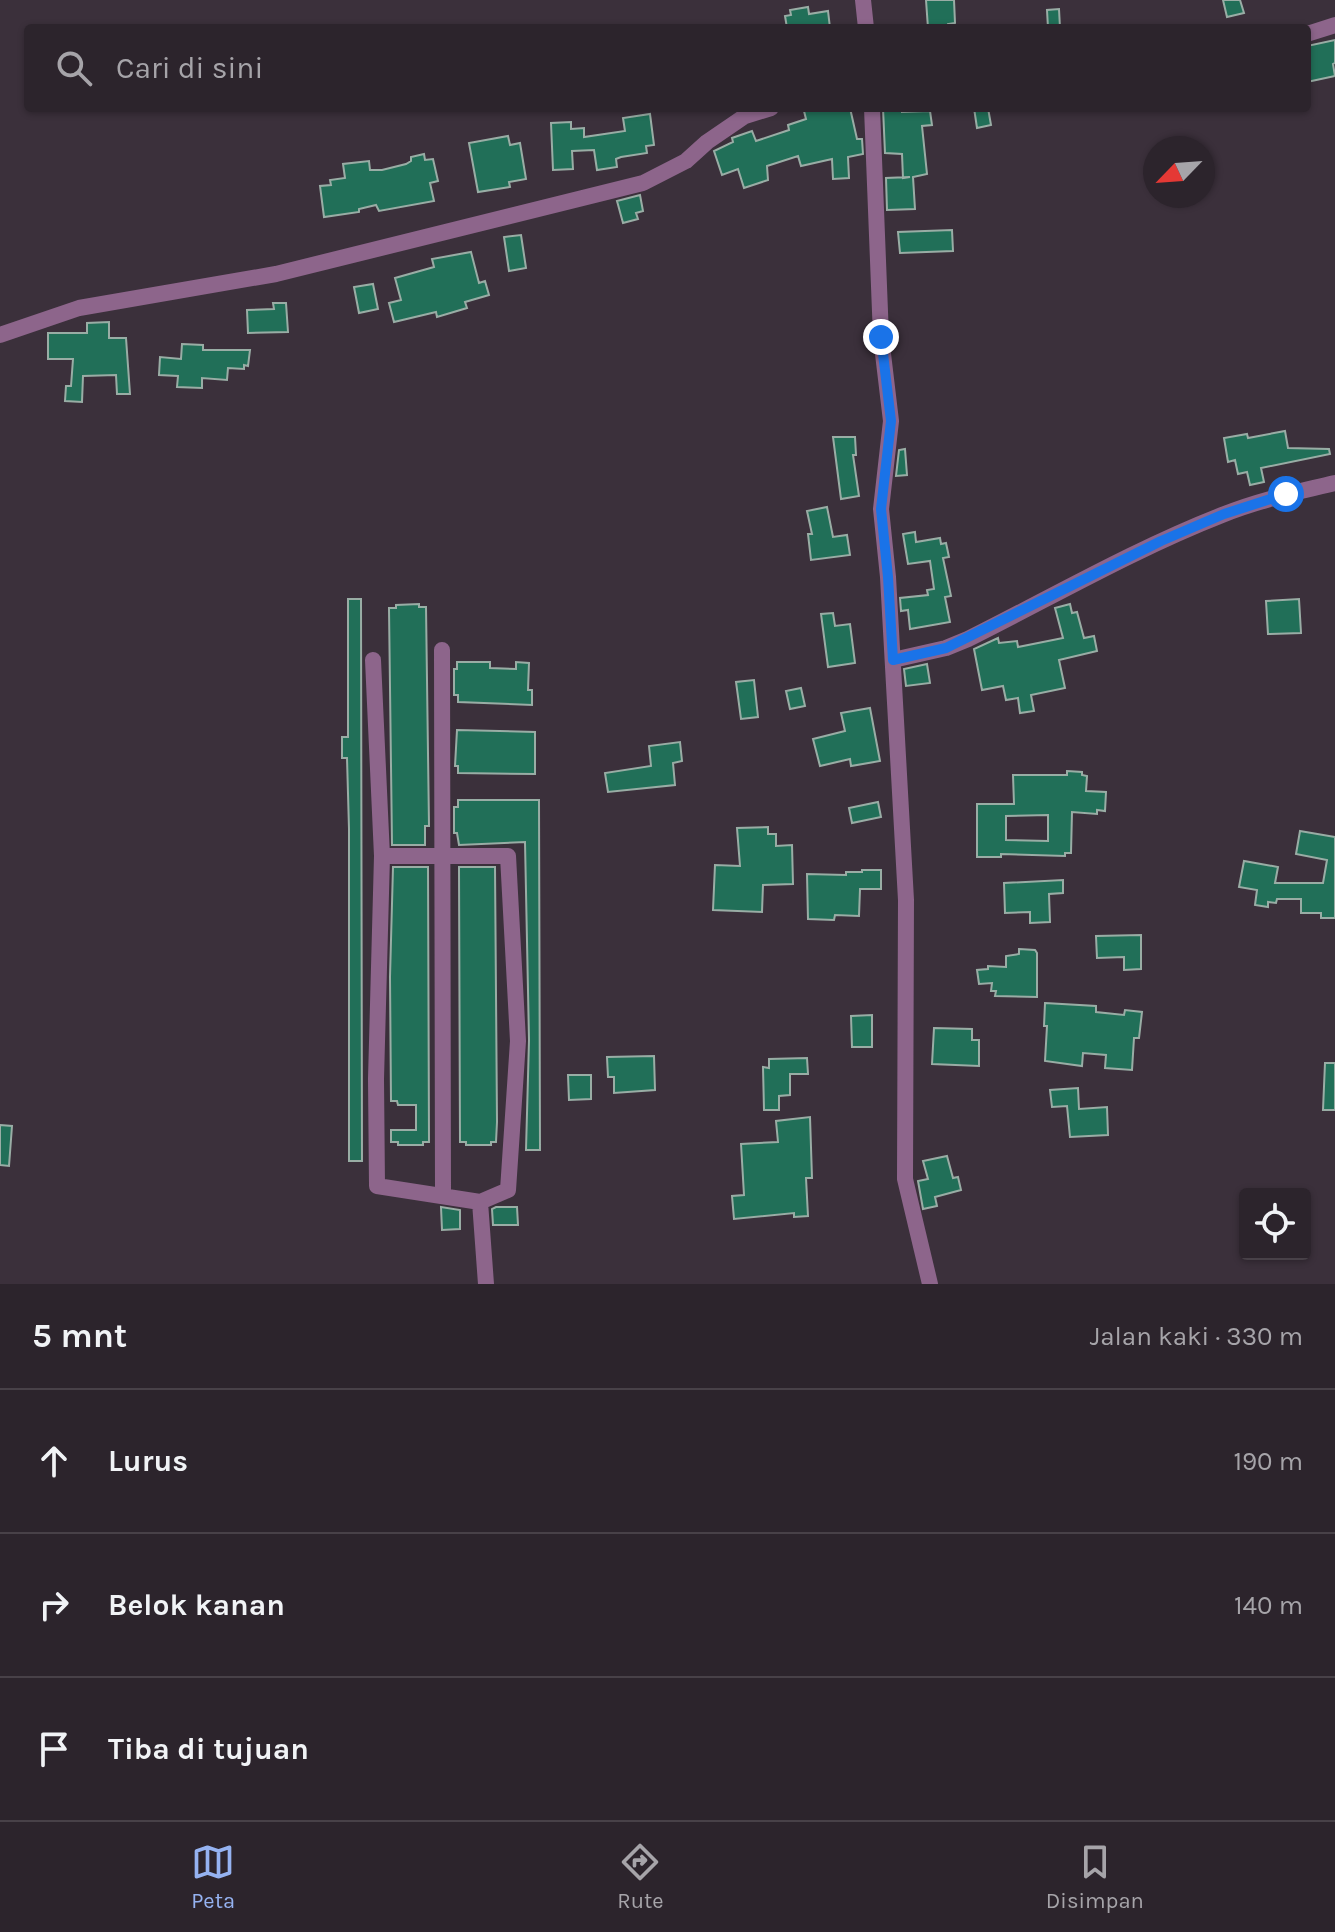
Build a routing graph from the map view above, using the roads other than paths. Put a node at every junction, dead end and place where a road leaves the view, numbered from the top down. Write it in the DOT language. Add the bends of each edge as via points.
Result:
graph roads {
  1 [pos="863,0"];
  2 [pos="866,24"];
  3 [pos="1335,25"];
  4 [pos="1311,33"];
  5 [pos="758,112"];
  6 [pos="872,112"];
  7 [pos="0,335"];
  8 [pos="1335,483"];
  9 [pos="442,650"];
  10 [pos="373,660"];
  11 [pos="893,660"];
  12 [pos="382,856"];
  13 [pos="441,856"];
  14 [pos="443,1196"];
  15 [pos="480,1202"];
  16 [pos="486,1284"];
  17 [pos="930,1284"];
  1 -- 2 [label="street"];
  3 -- 4 [label="street"];
  5 -- 7 [label="street" via="643,183 276,274 79,308"];
  6 -- 11 [label="street" via="881,337 891,421 881,509"];
  8 -- 11 [label="street" via="1224,514 968,639"];
  9 -- 13 [label="street"];
  10 -- 12 [label="street"];
  11 -- 17 [label="street" via="906,900 905,1179"];
  12 -- 13 [label="street"];
  12 -- 14 [label="street" via="377,1186"];
  13 -- 14 [label="street"];
  13 -- 15 [label="street" via="508,856 518,1041 508,1190"];
  14 -- 15 [label="street"];
  15 -- 16 [label="street"];
}
